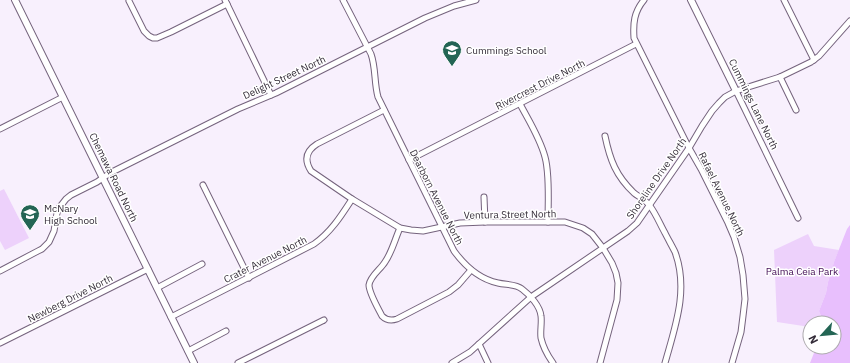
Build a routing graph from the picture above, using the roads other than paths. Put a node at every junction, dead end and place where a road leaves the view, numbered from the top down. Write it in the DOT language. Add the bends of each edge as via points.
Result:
graph roads {
  1 [pos="15,0"];
  2 [pos="343,0"];
  3 [pos="476,0"];
  4 [pos="644,0"];
  5 [pos="691,0"];
  6 [pos="784,0"];
  7 [pos="129,1"];
  8 [pos="467,1"];
  9 [pos="226,2"];
  10 [pos="850,21"];
  11 [pos="636,44"];
  12 [pos="367,47"];
  13 [pos="814,60"];
  14 [pos="780,77"];
  15 [pos="736,91"];
  16 [pos="271,95"];
  17 [pos="63,97"];
  18 [pos="520,104"];
  19 [pos="384,110"];
  20 [pos="796,110"];
  21 [pos="0,130"];
  22 [pos="605,136"];
  23 [pos="688,148"];
  24 [pos="409,160"];
  25 [pos="103,178"];
  26 [pos="203,185"];
  27 [pos="484,197"];
  28 [pos="352,199"];
  29 [pos="650,205"];
  30 [pos="798,218"];
  31 [pos="485,222"];
  32 [pos="548,222"];
  33 [pos="442,227"];
  34 [pos="400,228"];
  35 [pos="603,248"];
  36 [pos="202,264"];
  37 [pos="148,269"];
  38 [pos="0,270"];
  39 [pos="471,270"];
  40 [pos="249,278"];
  41 [pos="157,288"];
  42 [pos="531,297"];
  43 [pos="171,317"];
  44 [pos="324,320"];
  45 [pos="226,331"];
  46 [pos="0,343"];
  47 [pos="479,344"];
  48 [pos="188,351"];
  49 [pos="194,363"];
  50 [pos="238,363"];
  51 [pos="452,363"];
  52 [pos="488,363"];
  53 [pos="553,363"];
  54 [pos="600,363"];
  55 [pos="665,363"];
  56 [pos="732,363"];
  1 -- 17 [label="street, Chemawa Road North"];
  2 -- 12 [label="street, Dearborn Avenue North"];
  3 -- 8 [label="street, Delight Street North"];
  4 -- 11 [label="street" via="636,11 633,24"];
  5 -- 15 [label="street, Cummings Lane North"];
  6 -- 13 [label="street"];
  7 -- 9 [label="street" via="144,31 153,38 172,32"];
  8 -- 12 [label="street, Delight Street North" via="425,18"];
  9 -- 16 [label="street"];
  10 -- 13 [label="street, Shoreline Drive North"];
  11 -- 18 [label="street, Rivercrest Drive North"];
  11 -- 23 [label="street, Rafael Avenue North"];
  12 -- 16 [label="street, Delight Street North"];
  12 -- 19 [label="street, Dearborn Avenue North" via="374,62 375,85"];
  13 -- 14 [label="street, Shoreline Drive North"];
  14 -- 15 [label="street, Shoreline Drive North"];
  14 -- 20 [label="street"];
  15 -- 23 [label="street, Shoreline Drive North" via="712,111"];
  15 -- 30 [label="street, Cummings Lane North"];
  16 -- 25 [label="street, Delight Street North"];
  17 -- 21 [label="street"];
  17 -- 25 [label="street, Chemawa Road North"];
  18 -- 24 [label="street, Rivercrest Drive North"];
  18 -- 32 [label="street" via="546,158"];
  19 -- 24 [label="street, Dearborn Avenue North"];
  19 -- 28 [label="street, Ventura Street North" via="311,147 307,156 308,167 315,174"];
  22 -- 29 [label="street" via="613,166 619,176 635,194"];
  23 -- 29 [label="street, Shoreline Drive North"];
  23 -- 56 [label="street, Rafael Avenue North" via="728,222 740,257 745,298 741,332"];
  24 -- 33 [label="street, Dearborn Avenue North"];
  25 -- 37 [label="street, Chemawa Road North"];
  25 -- 38 [label="street, Delight Street North" via="71,195 62,203 52,237 42,249"];
  26 -- 40 [label="street"];
  27 -- 31 [label="street"];
  28 -- 34 [label="street, Ventura Street North"];
  28 -- 40 [label="street, Crater Avenue North" via="332,228 319,240"];
  29 -- 35 [label="street, Shoreline Drive North" via="632,227"];
  29 -- 55 [label="street" via="675,253 682,295"];
  31 -- 32 [label="street, Ventura Street North"];
  31 -- 33 [label="street, Ventura Street North"];
  32 -- 35 [label="street, Ventura Street North" via="565,222 583,228 592,234"];
  33 -- 34 [label="street, Ventura Street North" via="423,231"];
  33 -- 39 [label="street, Dearborn Avenue North" via="454,251"];
  34 -- 39 [label="street" via="390,254 370,282 370,291 385,319 396,319 449,292"];
  35 -- 42 [label="street, Shoreline Drive North"];
  35 -- 54 [label="street, Ventura Street North" via="612,263 618,283 617,300"];
  36 -- 41 [label="street"];
  37 -- 41 [label="street, Chemawa Road North"];
  37 -- 46 [label="street, Newberg Drive North"];
  39 -- 42 [label="street, Dearborn Avenue North" via="497,283 520,287"];
  40 -- 43 [label="street, Crater Avenue North"];
  41 -- 43 [label="street, Chemawa Road North"];
  42 -- 47 [label="street, Shoreline Drive North"];
  42 -- 53 [label="street, Dearborn Avenue North" via="540,312 542,339"];
  43 -- 48 [label="street, Chemawa Road North"];
  44 -- 50 [label="street"];
  45 -- 48 [label="street"];
  47 -- 51 [label="street, Shoreline Drive North"];
  47 -- 52 [label="street"];
  48 -- 49 [label="street, Chemawa Road North"];
}
